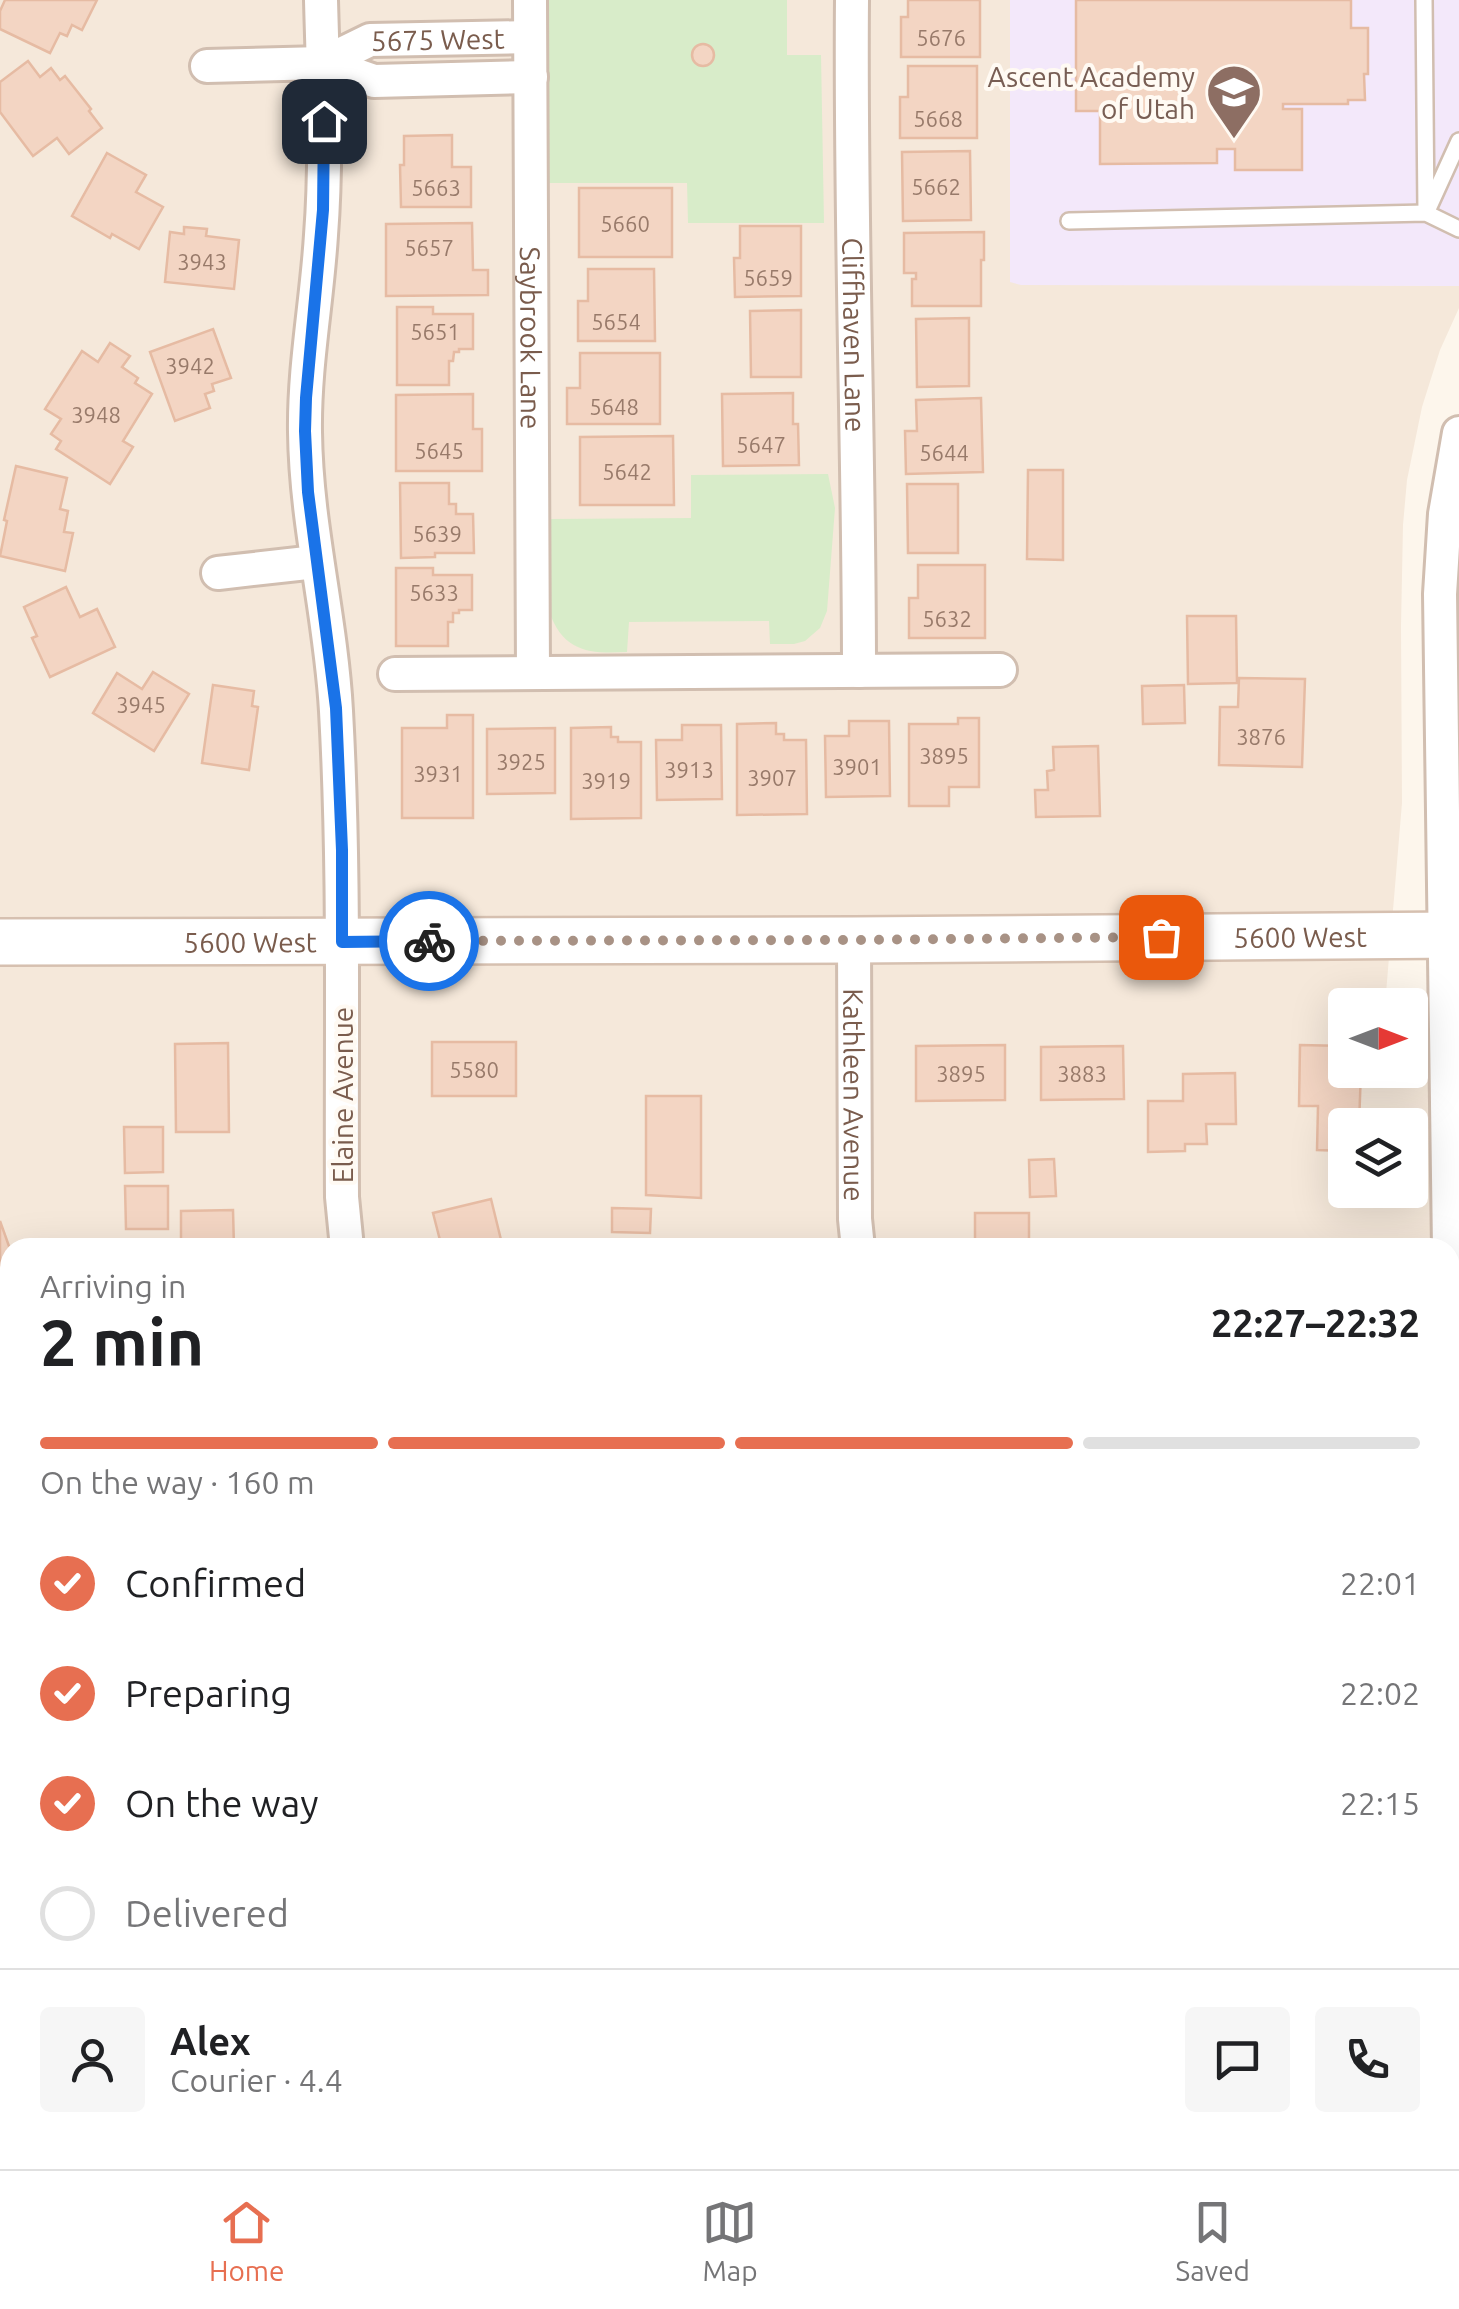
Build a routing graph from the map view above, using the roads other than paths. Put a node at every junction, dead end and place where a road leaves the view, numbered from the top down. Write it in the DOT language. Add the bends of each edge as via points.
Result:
graph roads {
  1 [pos="321,0"];
  2 [pos="530,0"];
  3 [pos="852,0"];
  4 [pos="1424,0"];
  5 [pos="530,37"];
  6 [pos="323,62"];
  7 [pos="207,66"];
  8 [pos="530,77"];
  9 [pos="1459,141"];
  10 [pos="1426,213"];
  11 [pos="1069,221"];
  12 [pos="1459,228"];
  13 [pos="1459,433"];
  14 [pos="316,562"];
  15 [pos="218,573"];
  16 [pos="1000,670"];
  17 [pos="858,671"];
  18 [pos="532,673"];
  19 [pos="394,674"];
  20 [pos="1452,934"];
  21 [pos="854,940"];
  22 [pos="0,942"];
  23 [pos="342,942"];
  24 [pos="346,1238"];
  25 [pos="857,1238"];
  26 [pos="1449,1238"];
  1 -- 6 [label="street, Elaine Avenue"];
  2 -- 5 [label="street, Saybrook Lane"];
  3 -- 17 [label="street, Cliffhaven Lane"];
  4 -- 10 [label="lane"];
  5 -- 6 [label="street, 5675 West" via="370,40"];
  5 -- 8 [label="street, Saybrook Lane"];
  6 -- 7 [label="street"];
  6 -- 8 [label="street, 5675 West" via="374,80"];
  6 -- 14 [label="street, Elaine Avenue" via="323,210 305,431"];
  8 -- 18 [label="street, Saybrook Lane"];
  9 -- 10 [label="lane"];
  10 -- 11 [label="lane"];
  10 -- 12 [label="lane"];
  13 -- 20 [label="street" via="1440,594"];
  14 -- 15 [label="street"];
  14 -- 23 [label="street, Elaine Avenue" via="335,696"];
  16 -- 17 [label="street"];
  17 -- 18 [label="street"];
  18 -- 19 [label="street"];
  20 -- 21 [label="main road, 5600 West"];
  20 -- 26 [label="street"];
  21 -- 23 [label="main road, 5600 West"];
  21 -- 25 [label="street, Kathleen Avenue"];
  22 -- 23 [label="main road, 5600 West"];
  23 -- 24 [label="street, Elaine Avenue"];
}
